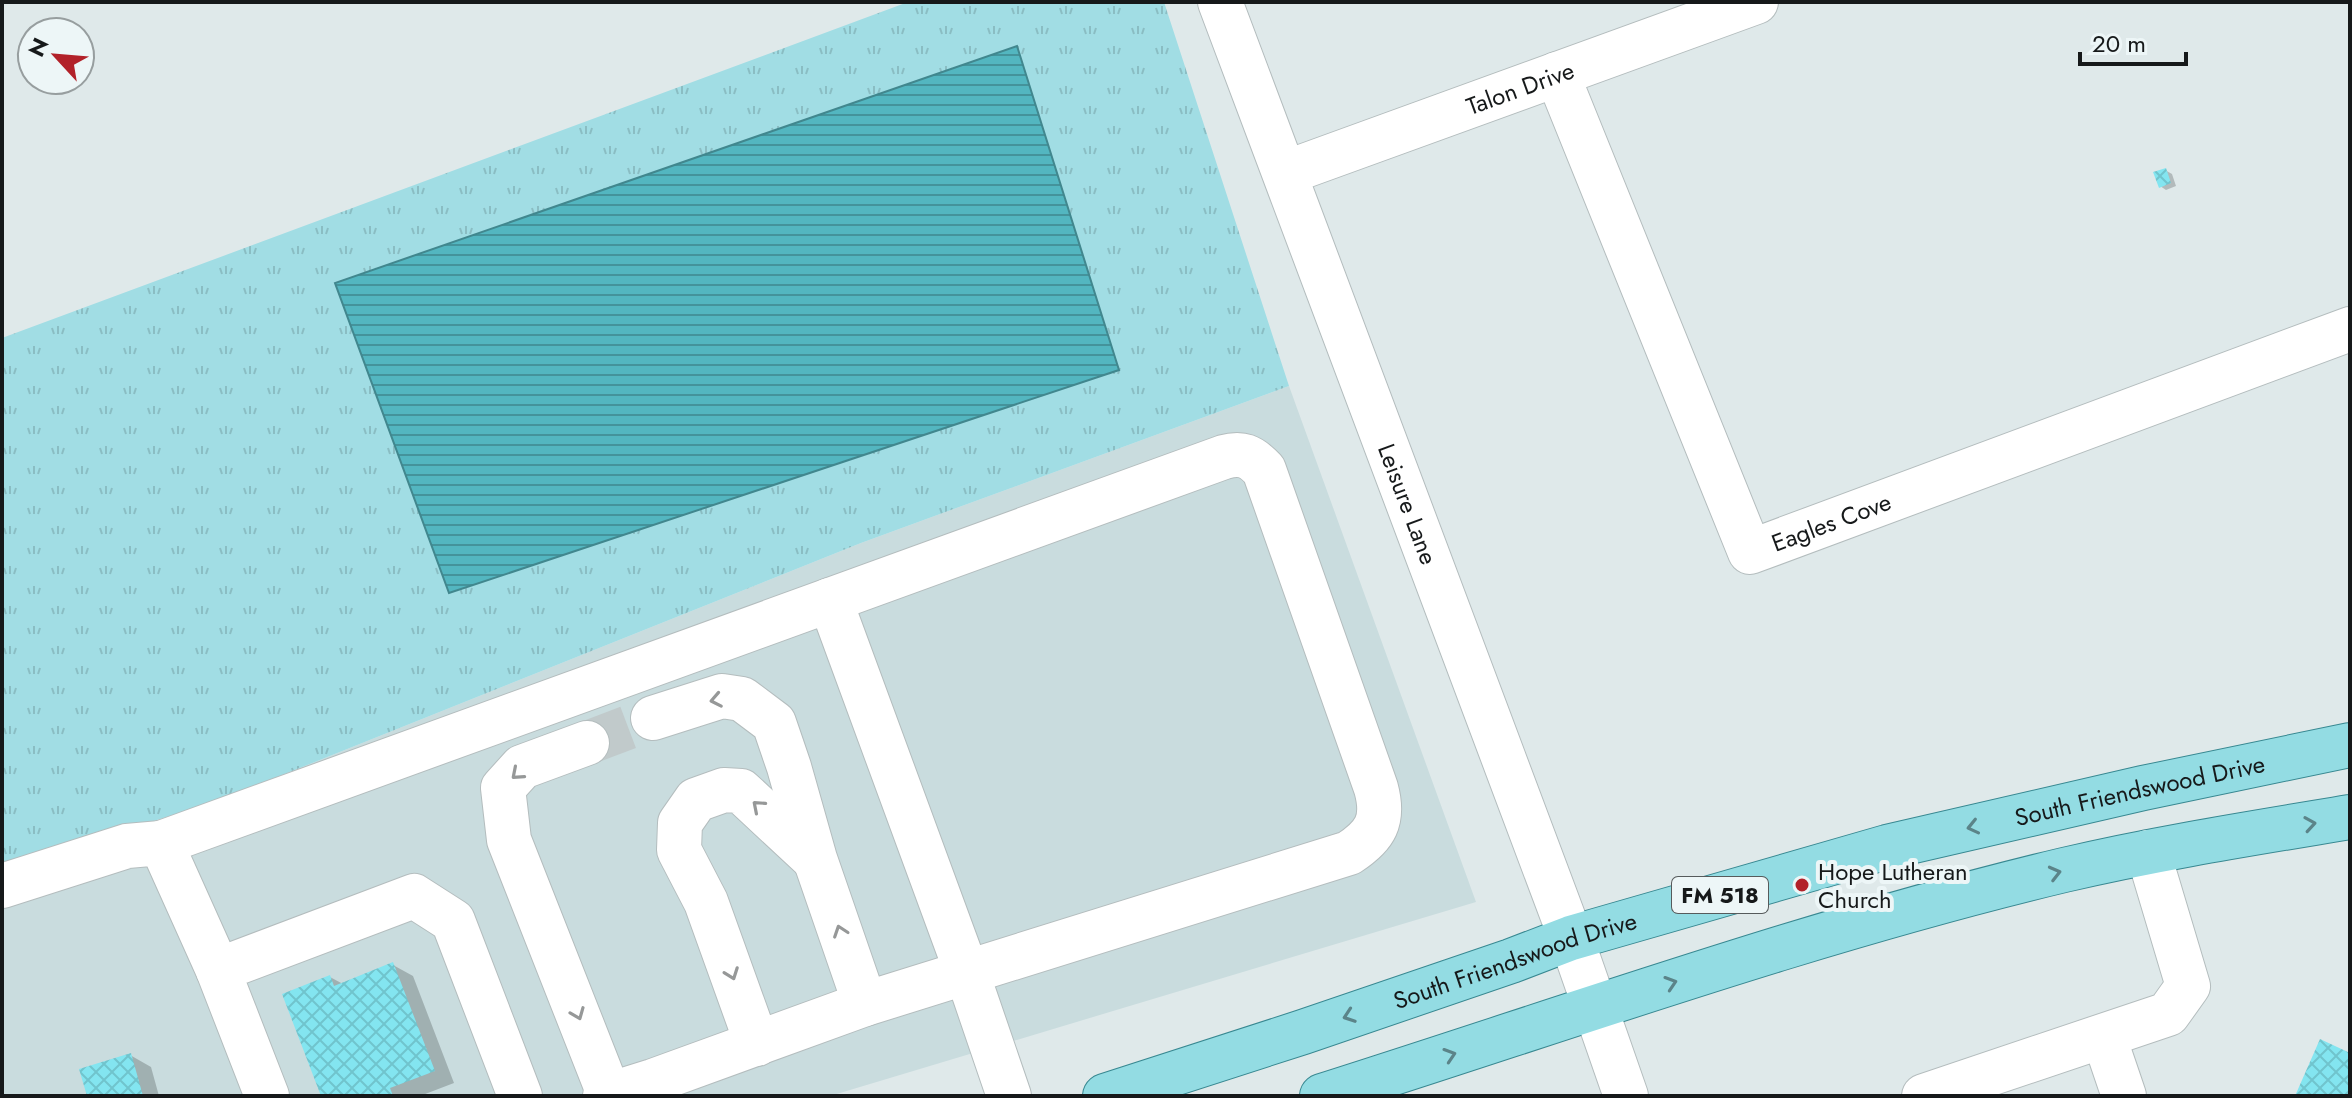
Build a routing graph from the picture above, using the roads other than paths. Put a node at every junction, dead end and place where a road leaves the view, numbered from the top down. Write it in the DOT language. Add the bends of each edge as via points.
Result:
graph roads {
  1 [pos="1220,2"];
  2 [pos="1756,2"];
  3 [pos="1557,74"];
  4 [pos="1285,173"];
  5 [pos="2350,329"];
  6 [pos="830,600"];
  7 [pos="653,718"];
  8 [pos="587,743"];
  9 [pos="2350,745"];
  10 [pos="2350,817"];
  11 [pos="161,843"];
  12 [pos="2148,852"];
  13 [pos="815,859"];
  14 [pos="2,886"];
  15 [pos="1571,938"];
  16 [pos="218,970"];
  17 [pos="967,973"];
  18 [pos="865,1004"];
  19 [pos="1597,1008"];
  20 [pos="2104,1037"];
  21 [pos="757,1044"];
  22 [pos="607,1095"];
  23 [pos="267,1096"];
  24 [pos="520,1096"];
  25 [pos="1009,1096"];
  26 [pos="1105,1096"];
  27 [pos="1322,1096"];
  28 [pos="1626,1096"];
  29 [pos="1924,1096"];
  30 [pos="2124,1096"];
  1 -- 4 [label="street, Leisure Lane"];
  2 -- 3 [label="street, Talon Drive"];
  3 -- 4 [label="street, Talon Drive"];
  3 -- 5 [label="street, Eagles Cove" via="1750,552"];
  4 -- 15 [label="street, Leisure Lane"];
  6 -- 11 [label="street"];
  6 -- 17 [label="street"];
  6 -- 17 [label="street" via="1224,457 1252,457 1271,486 1380,803 1369,840 1349,853"];
  13 -- 7 [label="street, one-way" via="774,723 742,699 722,696"];
  8 -- 22 [label="street, one-way" via="522,767 503,788 509,840"];
  9 -- 15 [label="main road, South Friendswood Drive / FM 518, one-way" via="1887,847"];
  12 -- 10 [label="main road, one-way"];
  11 -- 14 [label="street" via="127,846"];
  11 -- 16 [label="street"];
  19 -- 12 [label="main road, one-way" via="1946,900"];
  12 -- 20 [label="street" via="2188,986 2168,1014"];
  18 -- 13 [label="street, one-way"];
  13 -- 21 [label="street, one-way" via="741,791 724,790 696,800 680,823 679,850 706,902"];
  15 -- 19 [label="street, Leisure Lane"];
  15 -- 26 [label="main road, South Friendswood Drive / FM 518, one-way"];
  16 -- 23 [label="street"];
  16 -- 24 [label="street" via="414,896 453,921"];
  17 -- 18 [label="street"];
  17 -- 25 [label="street"];
  18 -- 21 [label="street"];
  27 -- 19 [label="main road, one-way"];
  19 -- 28 [label="street, Leisure Lane"];
  20 -- 29 [label="street"];
  20 -- 30 [label="street"];
  21 -- 22 [label="street"];
}
